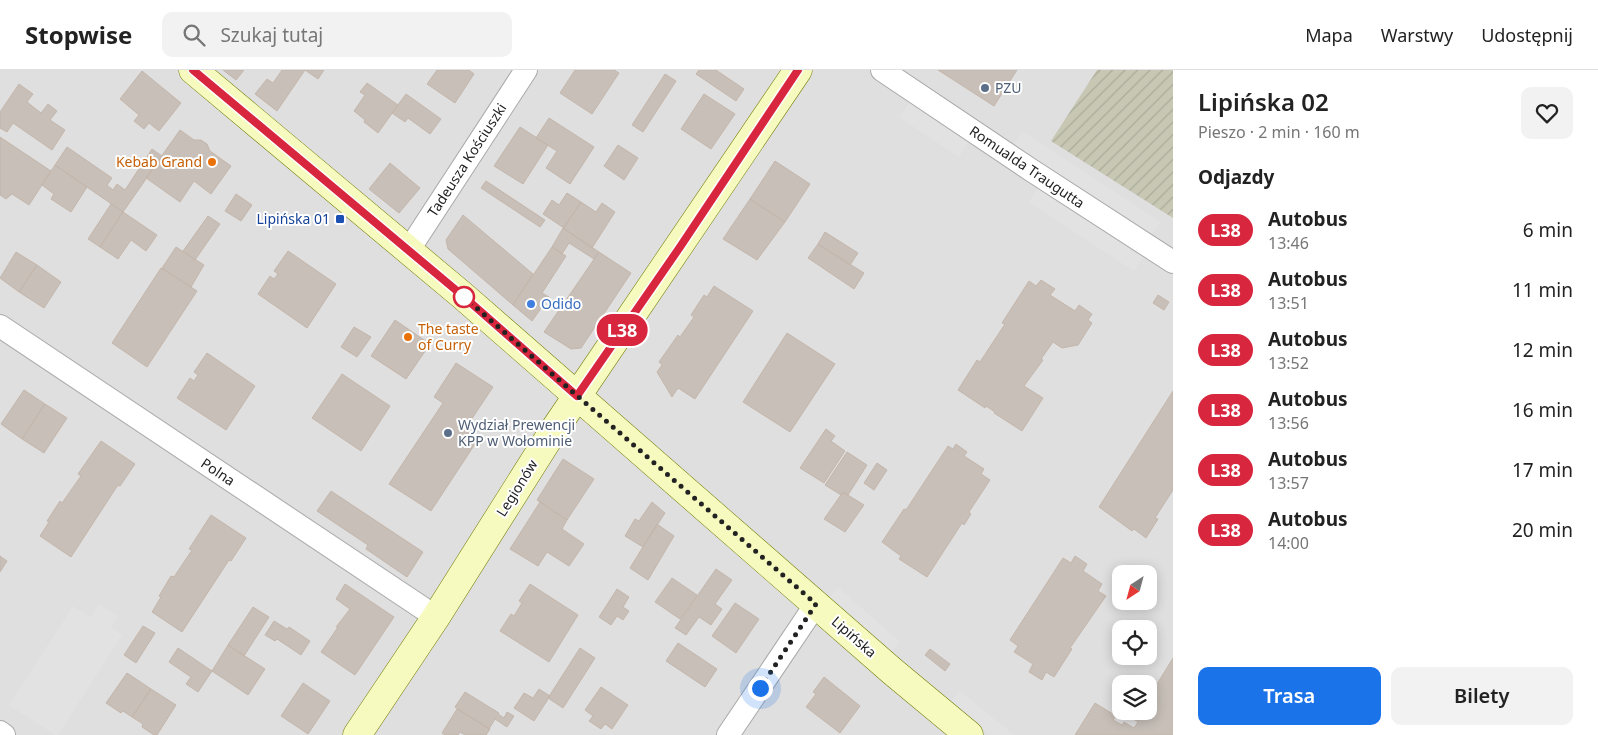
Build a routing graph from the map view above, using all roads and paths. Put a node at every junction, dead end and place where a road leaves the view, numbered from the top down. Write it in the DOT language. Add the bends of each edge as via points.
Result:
graph roads {
  1 [pos="193,70"];
  2 [pos="526,70"];
  3 [pos="798,70"];
  4 [pos="882,70"];
  5 [pos="408,251"];
  6 [pos="1173,262"];
  7 [pos="0,326"];
  8 [pos="577,396"];
  9 [pos="816,604"];
  10 [pos="436,617"];
  11 [pos="0,732"];
  12 [pos="4,735"];
  13 [pos="357,735"];
  14 [pos="728,735"];
  15 [pos="969,735"];
  1 -- 5 [label="street, Lipińska"];
  2 -- 5 [label="street, Tadeusza Kościuszki"];
  3 -- 8 [label="street, Legionów"];
  4 -- 6 [label="street, Romualda Traugutta"];
  5 -- 8 [label="street, Lipińska"];
  7 -- 10 [label="street, Polna"];
  8 -- 9 [label="street, Lipińska"];
  8 -- 10 [label="street, Legionów"];
  9 -- 14 [label="street"];
  9 -- 15 [label="street, Lipińska"];
  10 -- 13 [label="street, Legionów"];
  11 -- 12 [label="street"];
}
